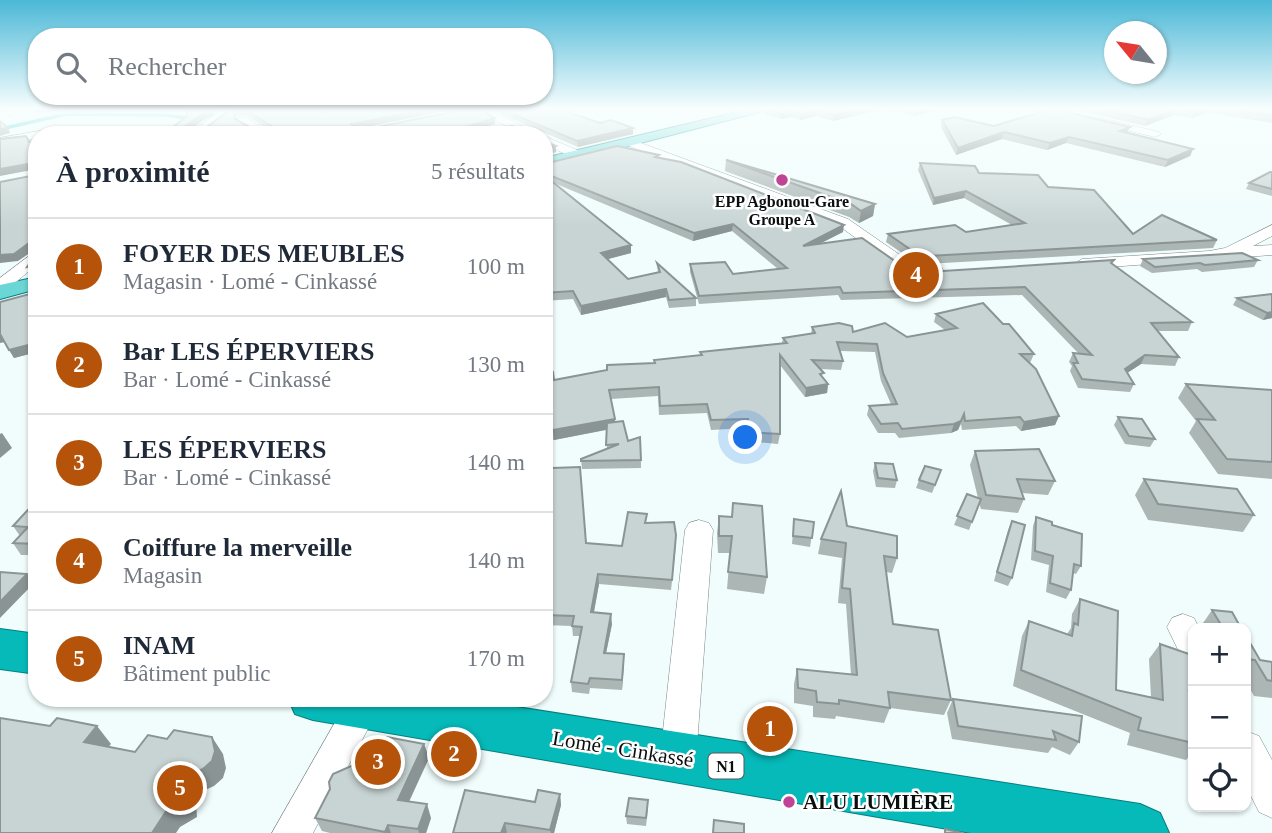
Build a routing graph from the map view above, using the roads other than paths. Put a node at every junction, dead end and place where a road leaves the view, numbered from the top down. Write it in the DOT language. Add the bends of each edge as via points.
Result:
graph roads {
  1 [pos="565,149"];
  2 [pos="605,149"];
  3 [pos="647,149"];
  4 [pos="578,155"];
  5 [pos="553,161"];
  6 [pos="1272,230"];
  7 [pos="1272,250"];
  8 [pos="1230,252"];
  9 [pos="28,263"];
  10 [pos="1061,265"];
  11 [pos="953,271"];
  12 [pos="28,284"];
  13 [pos="0,289"];
  14 [pos="699,530"];
  15 [pos="0,649"];
  16 [pos="28,653"];
  17 [pos="336,707"];
  18 [pos="368,707"];
  19 [pos="1247,749"];
  20 [pos="678,758"];
  21 [pos="1272,799"];
  22 [pos="292,833"];
  23 [pos="1140,833"];
  1 -- 4 [label="street"];
  2 -- 4 [label="main road"];
  3 -- 11 [label="street" via="843,222 908,268"];
  4 -- 5 [label="main road"];
  6 -- 8 [label="street"];
  7 -- 8 [label="street"];
  8 -- 10 [label="street"];
  9 -- 13 [label="street"];
  12 -- 13 [label="main road"];
  14 -- 20 [label="street"];
  15 -- 16 [label="highway"];
  17 -- 22 [label="street"];
  18 -- 20 [label="highway, Lomé - Cinkassé / N1"];
  19 -- 21 [label="street"];
  20 -- 23 [label="highway, Lomé - Cinkassé / N1"];
}
